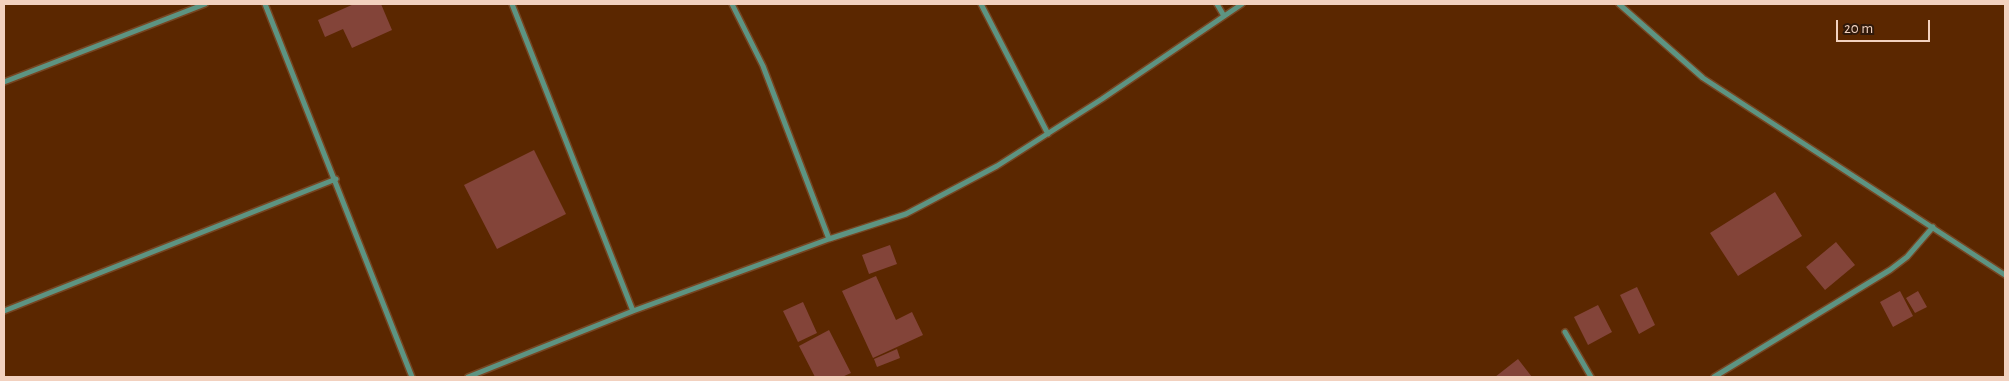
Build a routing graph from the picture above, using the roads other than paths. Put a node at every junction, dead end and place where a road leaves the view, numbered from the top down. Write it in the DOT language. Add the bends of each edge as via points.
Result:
graph roads {
  1 [pos="205,4"];
  2 [pos="265,4"];
  3 [pos="512,4"];
  4 [pos="732,4"];
  5 [pos="981,4"];
  6 [pos="1217,4"];
  7 [pos="1242,4"];
  8 [pos="1619,4"];
  9 [pos="1224,16"];
  10 [pos="4,82"];
  11 [pos="1048,134"];
  12 [pos="336,179"];
  13 [pos="1932,227"];
  14 [pos="829,239"];
  15 [pos="2005,275"];
  16 [pos="4,311"];
  17 [pos="633,311"];
  18 [pos="1565,332"];
  19 [pos="412,377"];
  20 [pos="468,377"];
  21 [pos="1591,377"];
  22 [pos="1714,377"];
  1 -- 10 [label="street"];
  2 -- 12 [label="street"];
  3 -- 17 [label="street"];
  4 -- 14 [label="street" via="763,66"];
  5 -- 11 [label="street"];
  6 -- 9 [label="street"];
  7 -- 9 [label="street"];
  8 -- 13 [label="street" via="1703,78"];
  9 -- 11 [label="street"];
  11 -- 14 [label="street" via="997,166 906,214"];
  12 -- 16 [label="street"];
  12 -- 19 [label="street"];
  13 -- 15 [label="street"];
  13 -- 22 [label="street" via="1907,257 1890,270"];
  14 -- 17 [label="street"];
  17 -- 20 [label="street"];
  18 -- 21 [label="street"];
}
